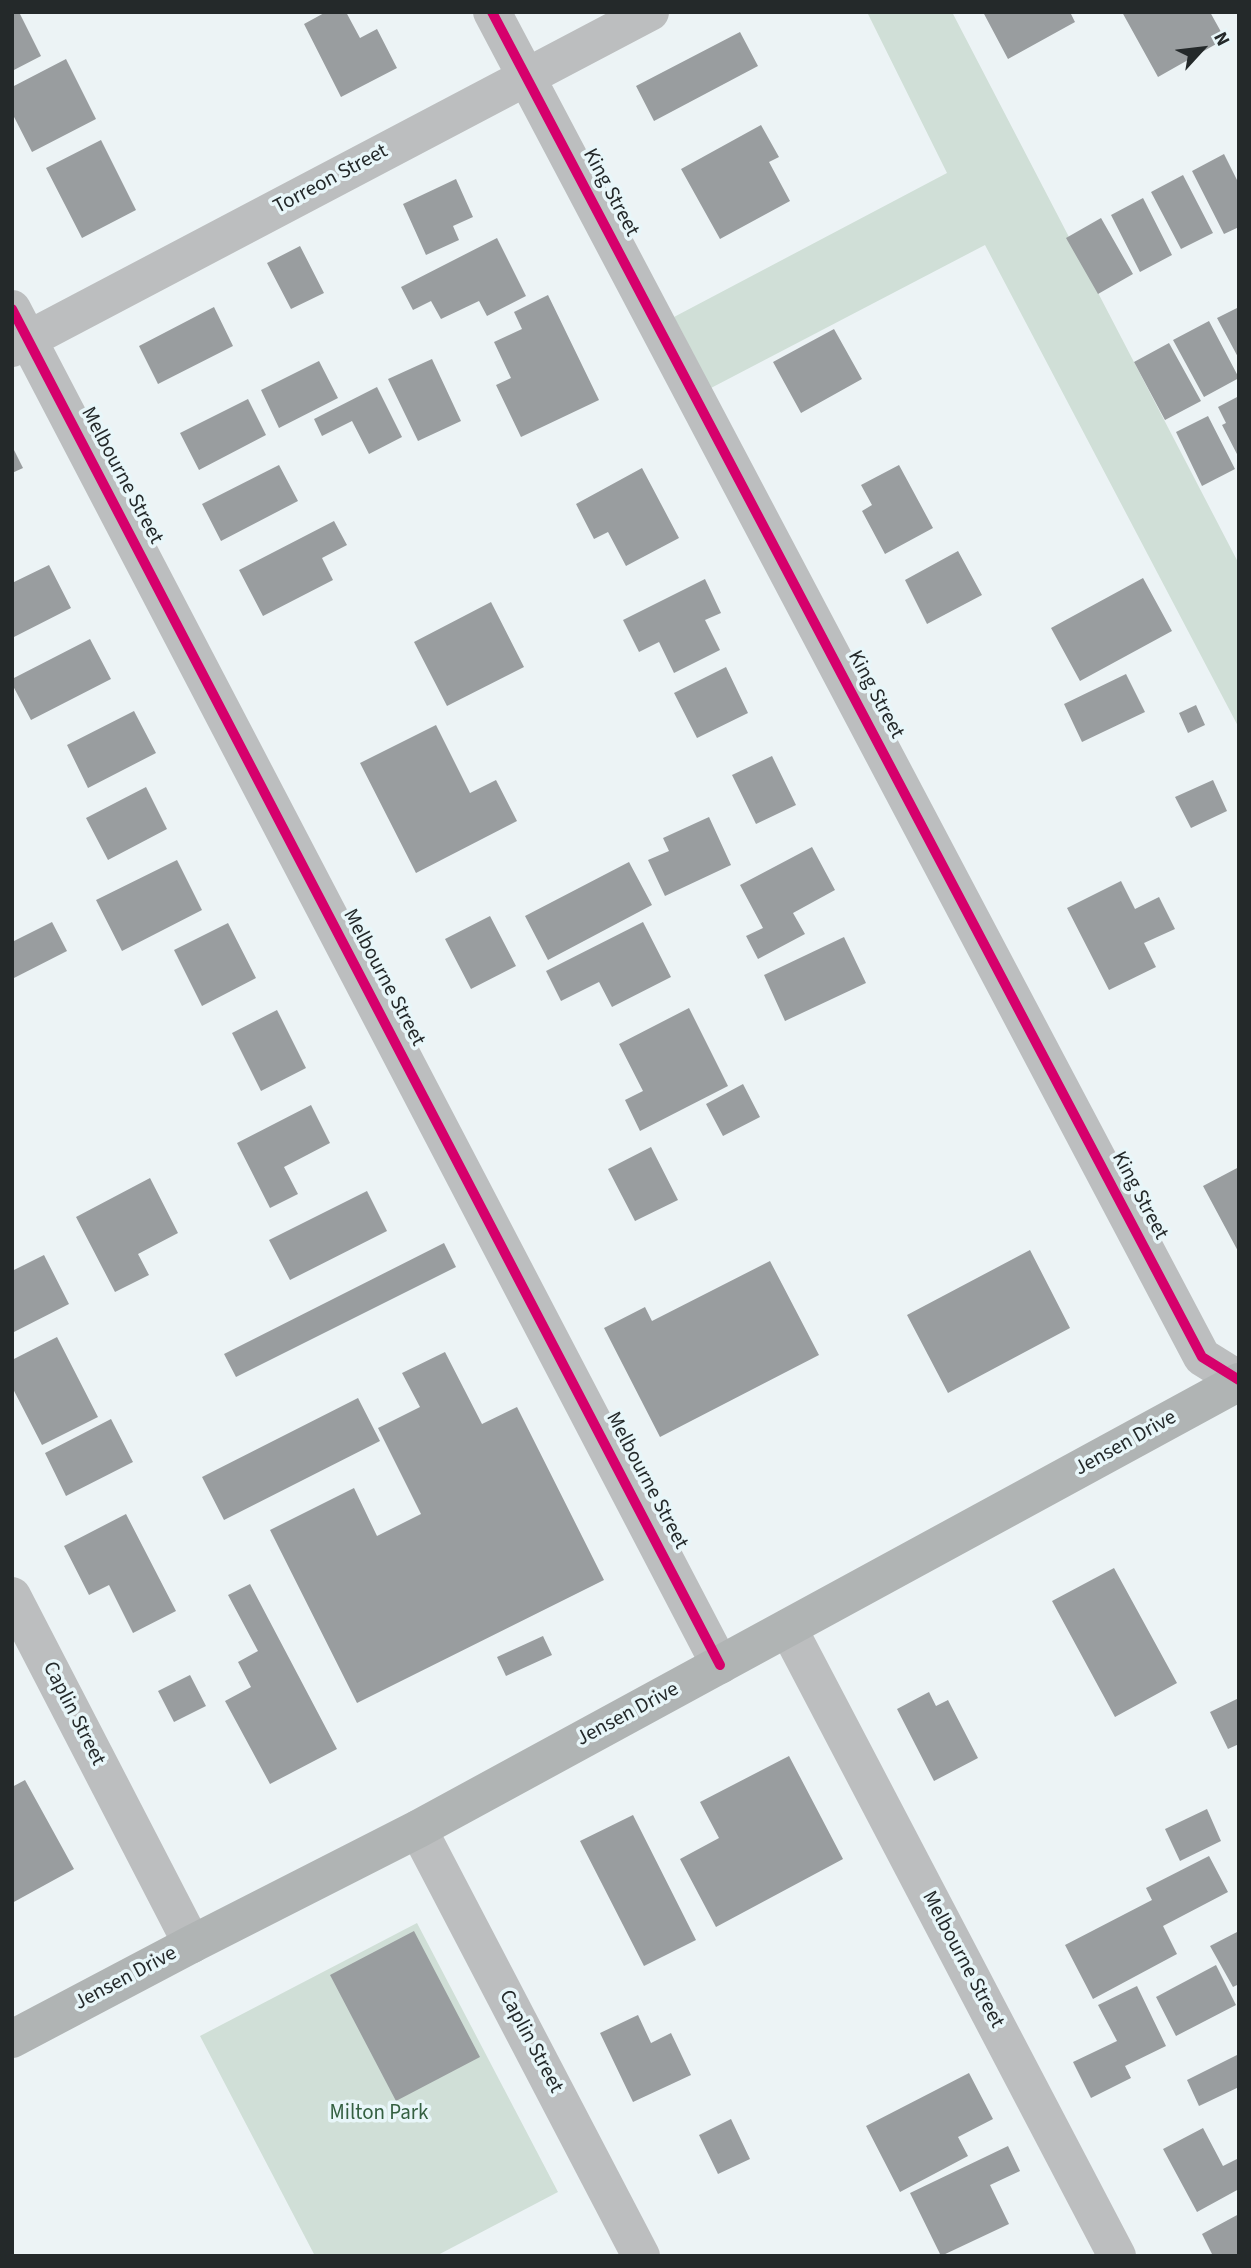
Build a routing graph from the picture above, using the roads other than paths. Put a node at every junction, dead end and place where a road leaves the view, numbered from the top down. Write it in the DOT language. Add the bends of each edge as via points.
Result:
graph roads {
  1 [pos="492,12"];
  2 [pos="650,12"];
  3 [pos="526,77"];
  4 [pos="18,332"];
  5 [pos="1239,1381"];
  6 [pos="12,1596"];
  7 [pos="788,1628"];
  8 [pos="720,1665"];
  9 [pos="418,1829"];
  10 [pos="192,1944"];
  11 [pos="12,2039"];
  12 [pos="641,2256"];
  13 [pos="1117,2256"];
  1 -- 3 [label="street, King Street"];
  2 -- 3 [label="street, Torreon Street"];
  3 -- 4 [label="street, Torreon Street"];
  3 -- 5 [label="street, King Street" via="1202,1357"];
  4 -- 8 [label="street, Melbourne Street"];
  5 -- 7 [label="main road, Jensen Drive"];
  6 -- 10 [label="street, Caplin Street"];
  7 -- 8 [label="main road, Jensen Drive"];
  7 -- 13 [label="street, Melbourne Street"];
  8 -- 9 [label="main road, Jensen Drive"];
  9 -- 10 [label="main road, Jensen Drive"];
  9 -- 12 [label="street, Caplin Street"];
  10 -- 11 [label="main road, Jensen Drive"];
}
